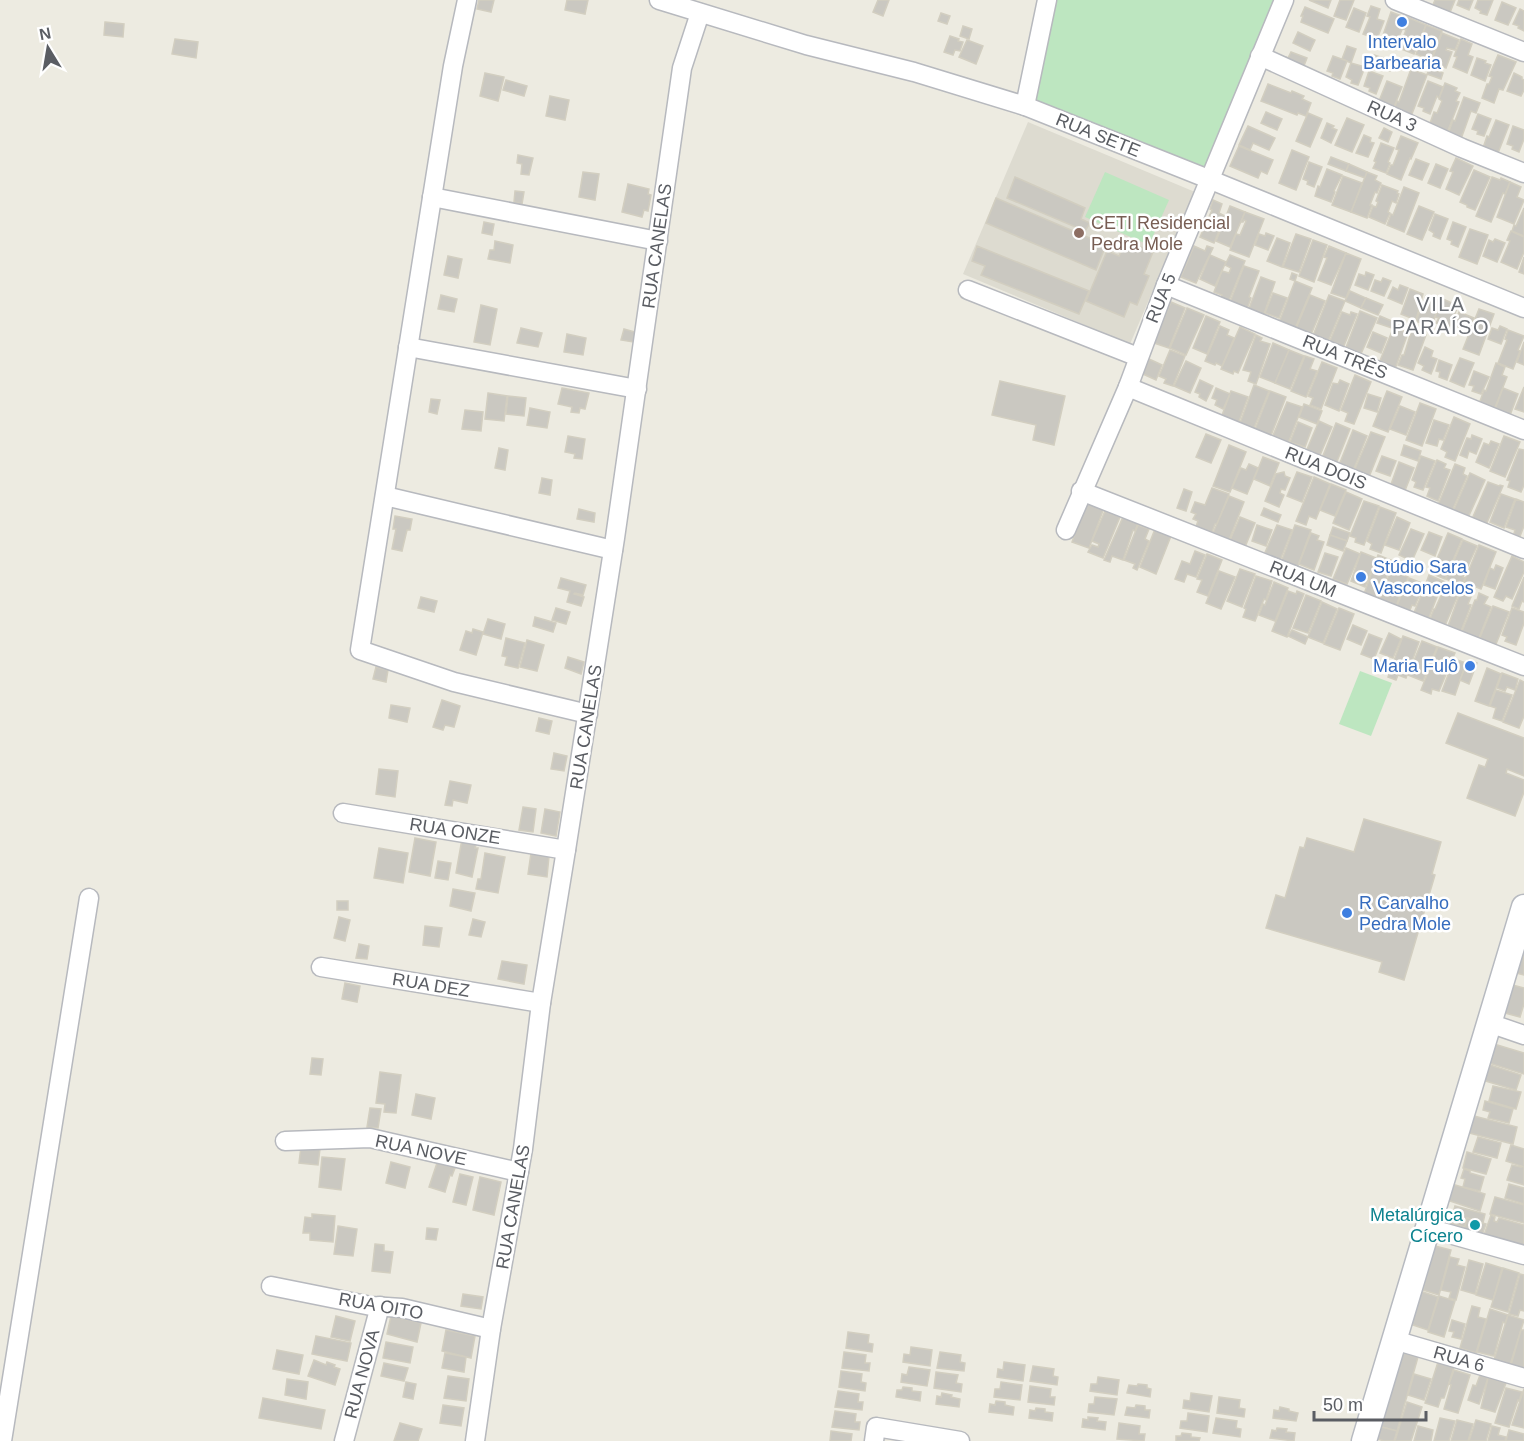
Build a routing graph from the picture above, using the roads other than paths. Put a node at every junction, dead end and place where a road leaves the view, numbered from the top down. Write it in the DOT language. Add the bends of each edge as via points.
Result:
graph roads {
  1 [pos="467,0"];
  2 [pos="659,0"];
  3 [pos="1047,0"];
  4 [pos="1284,0"];
  5 [pos="1395,0"];
  6 [pos="700,13"];
  7 [pos="1524,52"];
  8 [pos="1260,56"];
  9 [pos="1025,106"];
  10 [pos="1524,173"];
  11 [pos="1211,180"];
  12 [pos="432,197"];
  13 [pos="658,241"];
  14 [pos="1166,285"];
  15 [pos="968,290"];
  16 [pos="1524,308"];
  17 [pos="408,347"];
  18 [pos="1138,357"];
  19 [pos="1128,387"];
  20 [pos="637,389"];
  21 [pos="1524,430"];
  22 [pos="1081,491"];
  23 [pos="385,496"];
  24 [pos="1066,530"];
  25 [pos="1524,549"];
  26 [pos="613,550"];
  27 [pos="1524,666"];
  28 [pos="588,714"];
  29 [pos="343,813"];
  30 [pos="567,850"];
  31 [pos="89,898"];
  32 [pos="1523,914"];
  33 [pos="321,967"];
  34 [pos="541,1003"];
  35 [pos="1489,1023"];
  36 [pos="1524,1035"];
  37 [pos="285,1141"];
  38 [pos="519,1172"];
  39 [pos="1428,1228"];
  40 [pos="1524,1255"];
  41 [pos="271,1286"];
  42 [pos="380,1306"];
  43 [pos="491,1329"];
  44 [pos="1394,1340"];
  45 [pos="1524,1378"];
  46 [pos="2,1441"];
  47 [pos="344,1441"];
  48 [pos="475,1441"];
  49 [pos="874,1441"];
  50 [pos="960,1441"];
  51 [pos="1364,1441"];
  1 -- 12 [label="street"];
  2 -- 6 [label="street, RUA SETE"];
  3 -- 9 [label="street"];
  4 -- 8 [label="street, RUA 5"];
  5 -- 7 [label="street"];
  6 -- 9 [label="street, RUA SETE"];
  6 -- 13 [label="street, RUA CANELAS" via="682,68"];
  8 -- 10 [label="street, RUA 3"];
  8 -- 11 [label="street, RUA 5"];
  9 -- 11 [label="street, RUA SETE"];
  11 -- 14 [label="street, RUA 5"];
  11 -- 16 [label="street, RUA SETE"];
  12 -- 13 [label="street"];
  12 -- 17 [label="street"];
  13 -- 20 [label="street, RUA CANELAS"];
  14 -- 18 [label="street, RUA 5"];
  14 -- 21 [label="street, RUA TRÊS"];
  15 -- 18 [label="street"];
  17 -- 20 [label="street"];
  17 -- 23 [label="street"];
  18 -- 19 [label="street, RUA 5"];
  19 -- 22 [label="street, RUA 5"];
  19 -- 25 [label="street, RUA DOIS"];
  20 -- 26 [label="street, RUA CANELAS"];
  22 -- 24 [label="street, RUA 5"];
  22 -- 27 [label="street, RUA UM"];
  23 -- 26 [label="street"];
  23 -- 28 [label="street" via="360,650 454,682"];
  26 -- 28 [label="street, RUA CANELAS"];
  28 -- 30 [label="street, RUA CANELAS"];
  29 -- 30 [label="street, RUA ONZE"];
  30 -- 34 [label="street, RUA CANELAS"];
  31 -- 46 [label="street"];
  32 -- 35 [label="street"];
  33 -- 34 [label="street, RUA DEZ"];
  34 -- 38 [label="street, RUA CANELAS"];
  35 -- 36 [label="street"];
  35 -- 39 [label="street"];
  37 -- 38 [label="street, RUA NOVE" via="370,1138"];
  38 -- 43 [label="street, RUA CANELAS"];
  39 -- 40 [label="street"];
  39 -- 44 [label="street"];
  41 -- 42 [label="street, RUA OITO"];
  42 -- 43 [label="street, RUA OITO"];
  42 -- 47 [label="street, RUA NOVA"];
  43 -- 48 [label="street, RUA CANELAS"];
  44 -- 45 [label="street, RUA 6"];
  44 -- 51 [label="street"];
  49 -- 50 [label="street" via="876,1428"];
}
